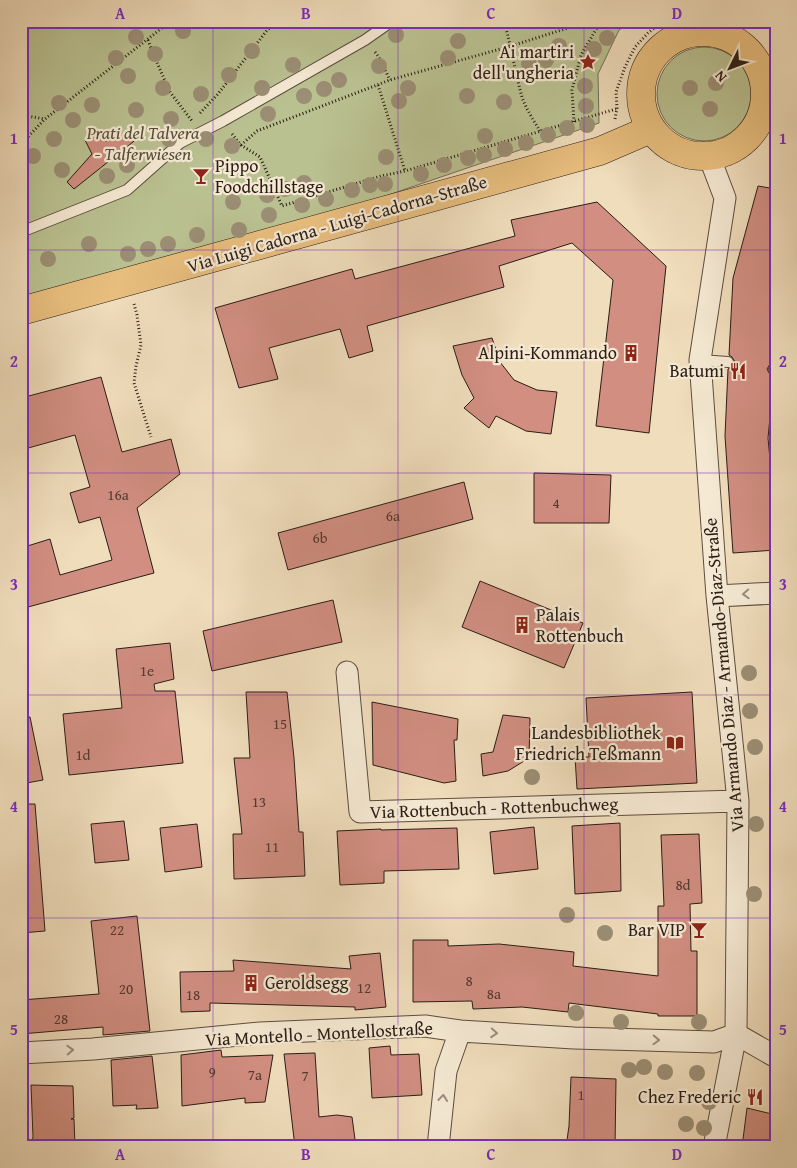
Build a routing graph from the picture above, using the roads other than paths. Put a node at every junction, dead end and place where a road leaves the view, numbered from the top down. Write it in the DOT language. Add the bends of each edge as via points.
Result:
graph roads {
  1 [pos="392,21"];
  2 [pos="735,29"];
  3 [pos="771,101"];
  4 [pos="651,130"];
  5 [pos="709,156"];
  6 [pos="21,232"];
  7 [pos="21,311"];
  8 [pos="700,360"];
  9 [pos="728,362"];
  10 [pos="776,593"];
  11 [pos="717,596"];
  12 [pos="22,609"];
  13 [pos="21,613"];
  14 [pos="347,672"];
  15 [pos="738,801"];
  16 [pos="460,1031"];
  17 [pos="736,1034"];
  18 [pos="21,1053"];
  19 [pos="776,1057"];
  20 [pos="438,1147"];
  21 [pos="714,1147"];
  1 -- 6 [label="lane" via="365,40 180,143 127,190"];
  2 -- 3 [label="main road" via="759,66"];
  2 -- 4 [label="main road" via="681,35 657,51 646,67 640,91 643,112"];
  3 -- 5 [label="main road" via="746,140 726,152"];
  4 -- 5 [label="main road" via="667,145 682,153"];
  4 -- 7 [label="main road, Via Luigi Cadorna - Luigi-Cadorna-Straße" via="600,151"];
  5 -- 8 [label="street, Via Armando Diaz - Armando-Diaz-Straße" via="725,198"];
  8 -- 9 [label="lane"];
  8 -- 11 [label="street, Via Armando Diaz - Armando-Diaz-Straße"];
  10 -- 11 [label="street, one-way"];
  11 -- 15 [label="street, Via Armando Diaz - Armando-Diaz-Straße"];
  12 -- 13 [label="lane"];
  14 -- 15 [label="street, Via Rottenbuch - Rottenbuchweg" via="360,812"];
  15 -- 17 [label="street, Via Armando Diaz - Armando-Diaz-Straße"];
  16 -- 17 [label="street, Via Montello - Montellostraße, one-way" via="714,1042"];
  18 -- 16 [label="street, Via Montello - Montellostraße, one-way" via="269,1032 425,1026"];
  20 -- 16 [label="street, one-way" via="446,1071"];
  17 -- 19 [label="street"];
  17 -- 21 [label="street, Via Armando Diaz - Armando-Diaz-Straße"];
}
